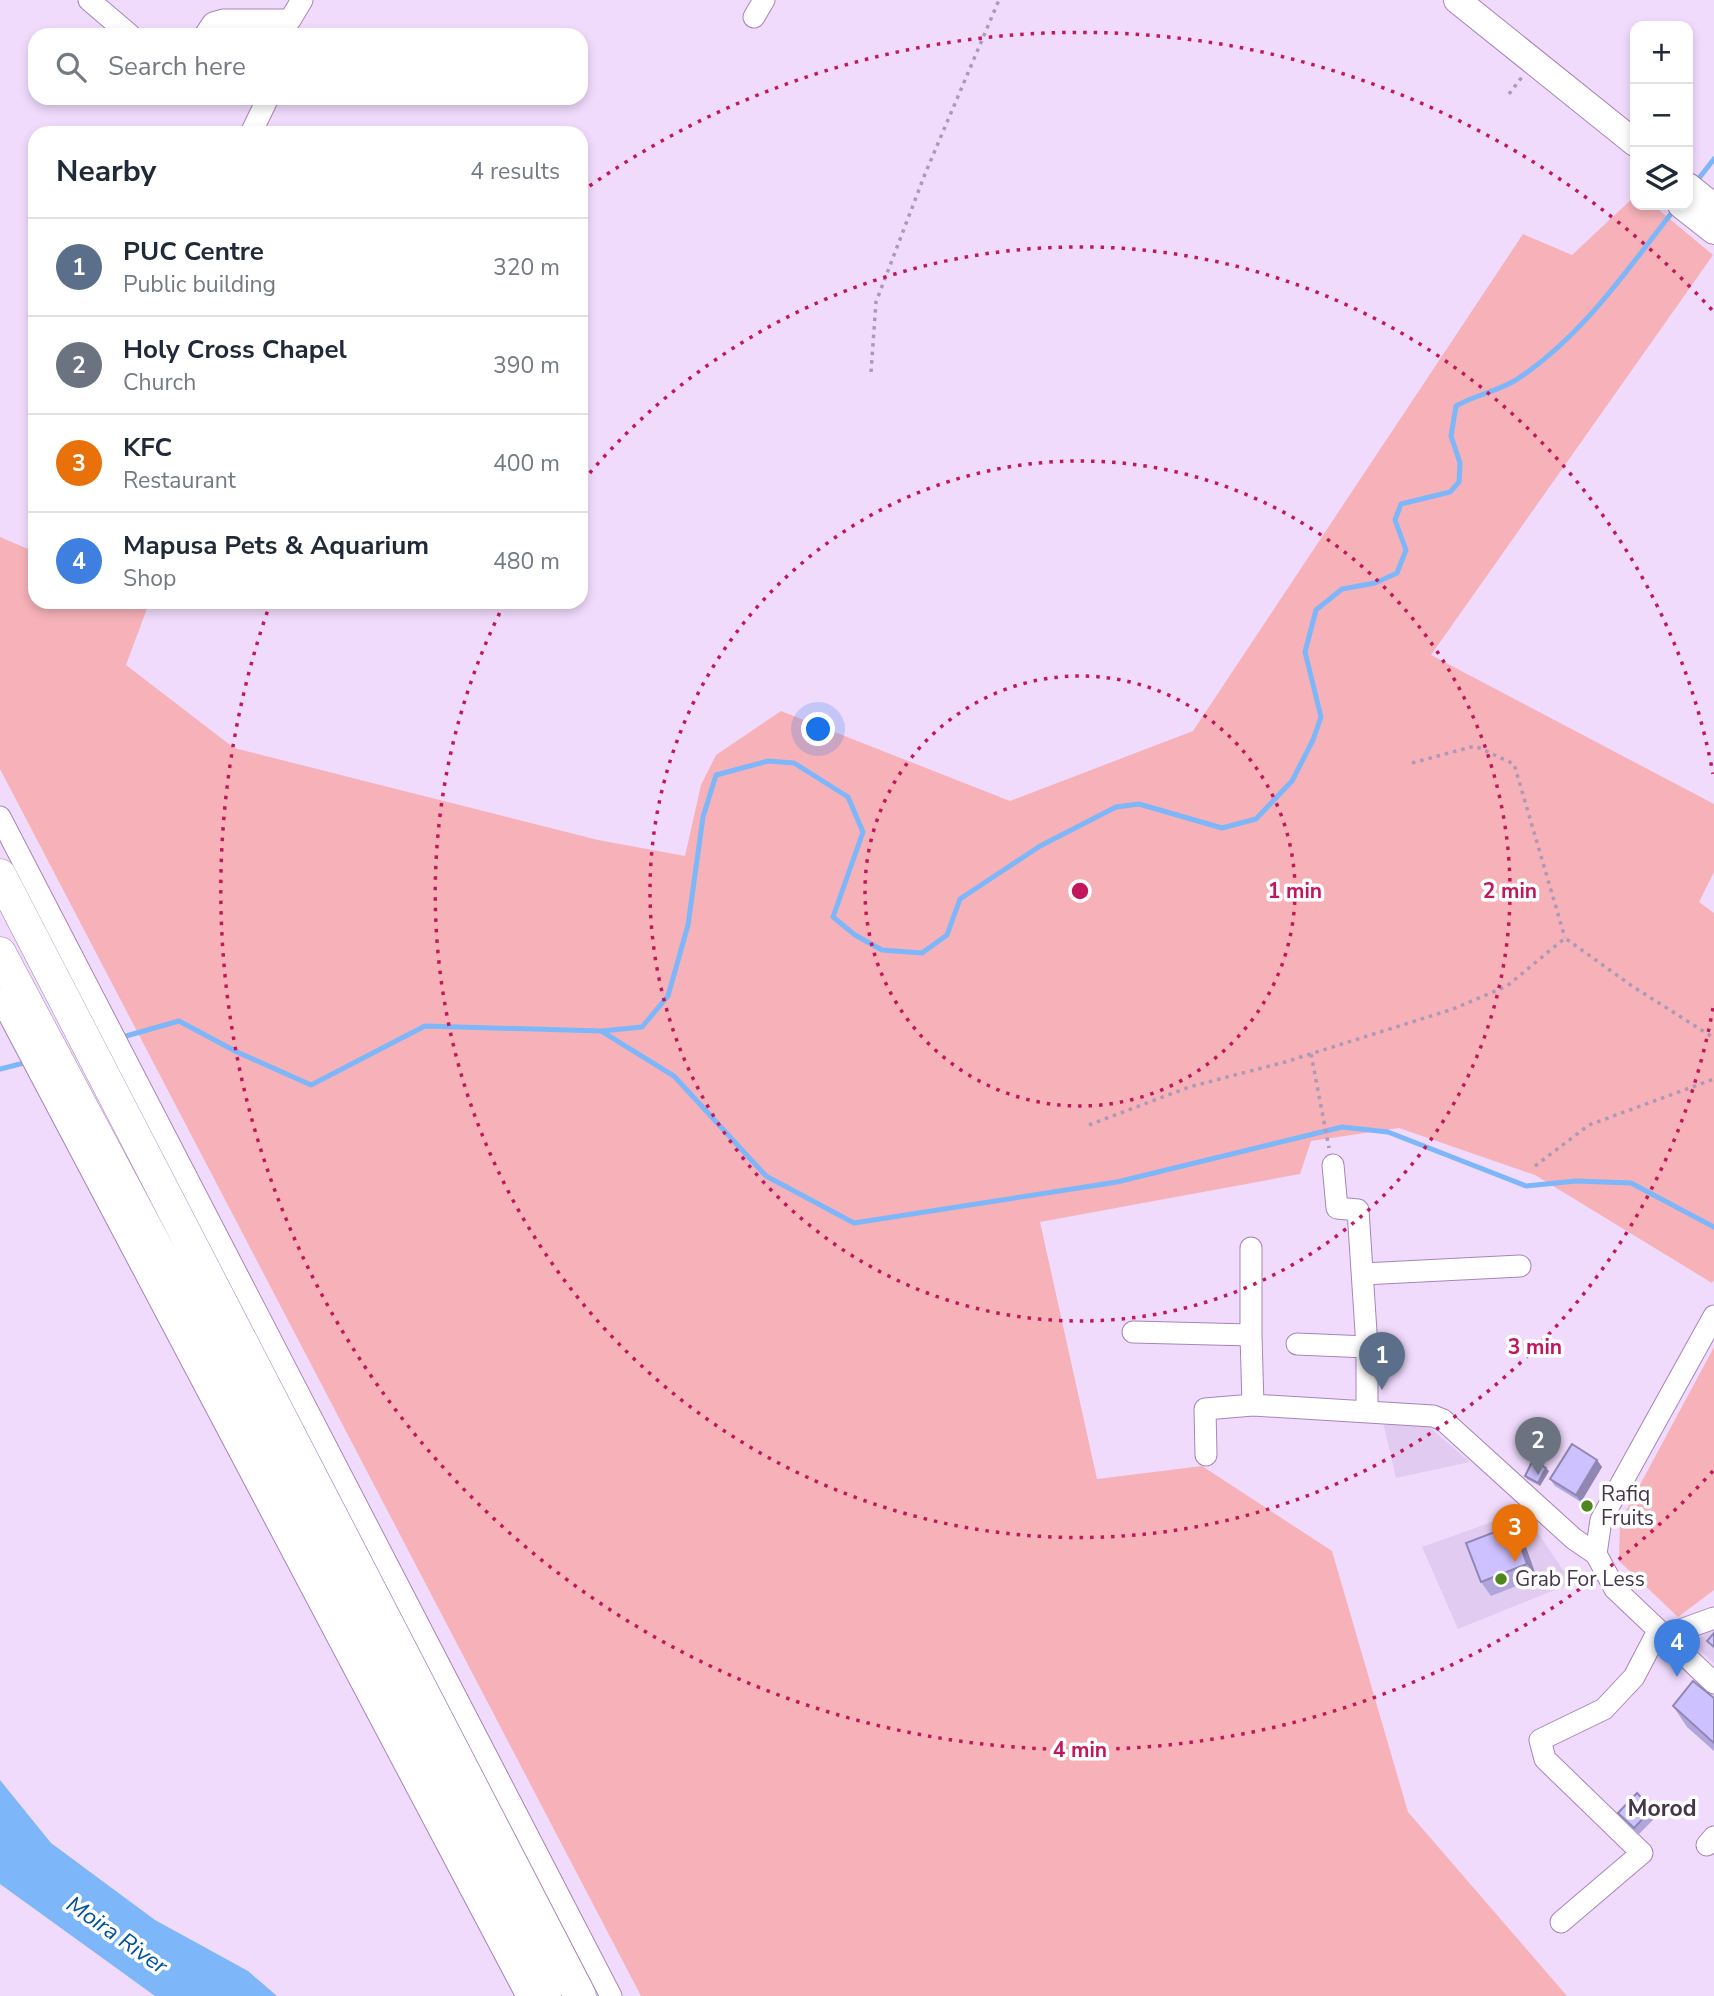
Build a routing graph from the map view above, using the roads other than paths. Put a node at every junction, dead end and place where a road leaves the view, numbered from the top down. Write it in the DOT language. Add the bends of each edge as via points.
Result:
graph roads {
  1 [pos="89,0"];
  2 [pos="302,0"];
  3 [pos="1457,0"];
  4 [pos="122,28"];
  5 [pos="210,28"];
  6 [pos="289,28"];
  7 [pos="265,105"];
  8 [pos="1591,107"];
  9 [pos="254,126"];
  10 [pos="1630,139"];
  11 [pos="1630,151"];
  12 [pos="1693,190"];
  13 [pos="1714,207"];
  14 [pos="1687,210"];
  15 [pos="1714,231"];
  16 [pos="0,817"];
  17 [pos="0,876"];
  18 [pos="0,953"];
  19 [pos="0,998"];
  20 [pos="1332,1165"];
  21 [pos="1251,1248"];
  22 [pos="1520,1266"];
  23 [pos="1363,1274"];
  24 [pos="1714,1316"];
  25 [pos="1133,1332"];
  26 [pos="1251,1335"];
  27 [pos="1297,1344"];
  28 [pos="1367,1347"];
  29 [pos="1252,1405"];
  30 [pos="1367,1412"];
  31 [pos="1206,1455"];
  32 [pos="1596,1554"];
  33 [pos="1714,1618"];
  34 [pos="1661,1634"];
  35 [pos="1714,1683"];
  36 [pos="1561,1922"];
  37 [pos="527,1996"];
  38 [pos="545,1996"];
  39 [pos="580,1996"];
  40 [pos="611,1996"];
  1 -- 4 [label="street"];
  2 -- 6 [label="street"];
  3 -- 8 [label="main road"];
  5 -- 6 [label="street" via="223,20"];
  7 -- 9 [label="street"];
  8 -- 10 [label="main road"];
  8 -- 11 [label="main road"];
  12 -- 13 [label="main road"];
  14 -- 15 [label="main road"];
  16 -- 40 [label="street"];
  17 -- 39 [label="highway"];
  18 -- 38 [label="highway" via="294,1506"];
  19 -- 37 [label="street"];
  20 -- 23 [label="street" via="1337,1208 1358,1210"];
  21 -- 26 [label="street"];
  22 -- 23 [label="street"];
  23 -- 28 [label="street"];
  24 -- 32 [label="street" via="1601,1520"];
  25 -- 26 [label="street"];
  26 -- 29 [label="street"];
  27 -- 28 [label="street"];
  28 -- 30 [label="street"];
  29 -- 30 [label="street"];
  29 -- 31 [label="street" via="1205,1409"];
  30 -- 32 [label="street" via="1443,1420"];
  32 -- 34 [label="street" via="1615,1589"];
  33 -- 34 [label="street"];
  34 -- 35 [label="street"];
  34 -- 36 [label="street" via="1634,1677 1604,1709 1540,1741 1545,1759 1642,1853"];
}
